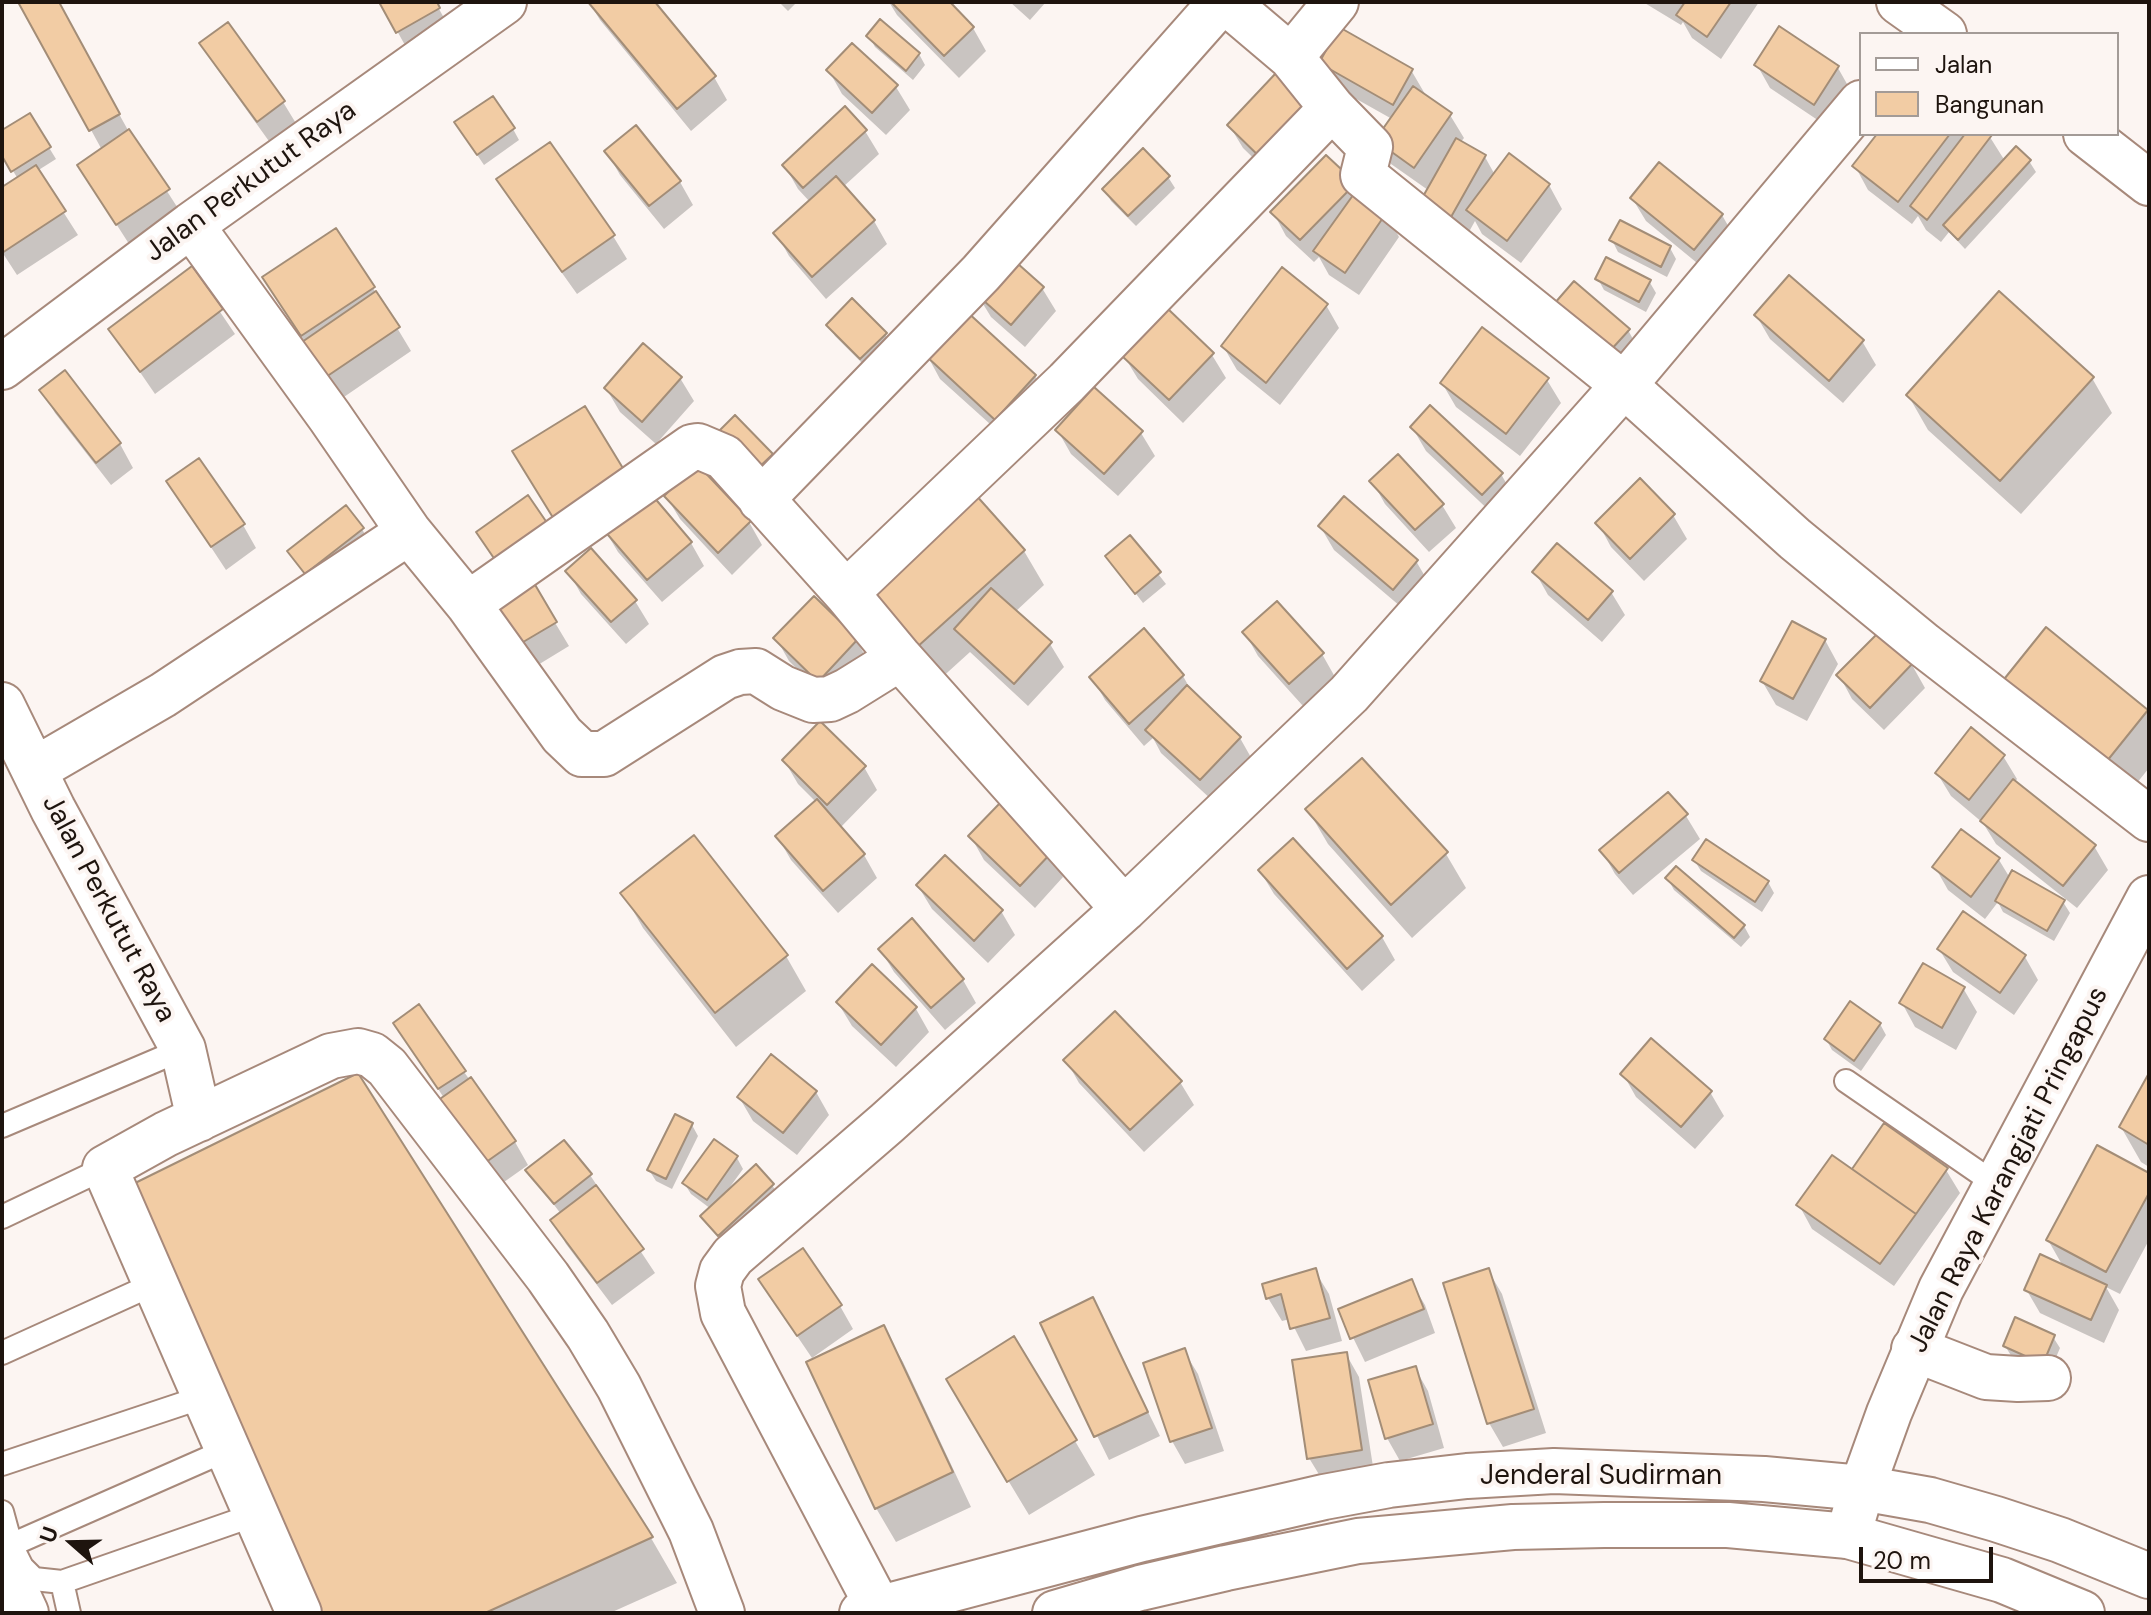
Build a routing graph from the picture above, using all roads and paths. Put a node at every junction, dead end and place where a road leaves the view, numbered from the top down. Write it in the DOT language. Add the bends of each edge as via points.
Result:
graph roads {
  1 [pos="504,2"];
  2 [pos="1223,2"];
  3 [pos="1336,2"];
  4 [pos="1291,57"];
  5 [pos="1859,105"];
  6 [pos="1332,108"];
  7 [pos="2089,136"];
  8 [pos="2149,183"];
  9 [pos="191,225"];
  10 [pos="2,367"];
  11 [pos="1624,385"];
  12 [pos="761,500"];
  13 [pos="409,532"];
  14 [pos="846,593"];
  15 [pos="468,604"];
  16 [pos="900,658"];
  17 [pos="2,705"];
  18 [pos="34,770"];
  19 [pos="2149,819"];
  20 [pos="2149,898"];
  21 [pos="1124,909"];
  22 [pos="183,1049"];
  23 [pos="1846,1081"];
  24 [pos="199,1119"];
  25 [pos="2,1126"];
  26 [pos="105,1168"];
  27 [pos="1997,1185"];
  28 [pos="2,1217"];
  29 [pos="154,1284"];
  30 [pos="1914,1349"];
  31 [pos="2,1353"];
  32 [pos="2048,1378"];
  33 [pos="206,1396"];
  34 [pos="229,1449"];
  35 [pos="2,1464"];
  36 [pos="1862,1488"];
  37 [pos="2,1512"];
  38 [pos="257,1514"];
  39 [pos="1848,1536"];
  40 [pos="6,1553"];
  41 [pos="2149,1576"];
  42 [pos="62,1582"];
  43 [pos="870,1611"];
  44 [pos="26,1613"];
  45 [pos="69,1613"];
  46 [pos="299,1613"];
  47 [pos="722,1613"];
  48 [pos="1055,1613"];
  49 [pos="2082,1613"];
  1 -- 9 [label="main road, Jalan Perkutut Raya"];
  2 -- 4 [label="main road"];
  2 -- 12 [label="main road" via="981,273"];
  3 -- 4 [label="main road"];
  4 -- 6 [label="main road"];
  5 -- 11 [label="main road"];
  6 -- 11 [label="main road" via="1370,147 1363,175"];
  6 -- 14 [label="main road" via="1067,382"];
  7 -- 8 [label="main road"];
  9 -- 10 [label="main road, Jalan Perkutut Raya"];
  9 -- 13 [label="main road"];
  11 -- 19 [label="main road" via="1819,558"];
  11 -- 21 [label="main road" via="1349,694"];
  12 -- 14 [label="main road"];
  12 -- 15 [label="main road" via="724,457 692,447"];
  13 -- 15 [label="main road"];
  13 -- 18 [label="main road" via="163,695"];
  14 -- 16 [label="main road"];
  15 -- 16 [label="main road" via="562,735 582,754 604,754 740,672 756,671 813,700 830,699"];
  16 -- 21 [label="main road"];
  17 -- 18 [label="main road, Jalan Perkutut Raya"];
  18 -- 22 [label="main road, Jalan Perkutut Raya"];
  20 -- 27 [label="main road, Jalan Raya Karangjati Pringapus"];
  21 -- 43 [label="main road" via="722,1271 718,1286 723,1313"];
  22 -- 24 [label="main road, Jalan Perkutut Raya"];
  22 -- 25 [label="lane"];
  23 -- 27 [label="lane"];
  24 -- 26 [label="main road"];
  24 -- 47 [label="main road" via="346,1051 372,1055 387,1067 588,1335 691,1531"];
  26 -- 28 [label="lane"];
  26 -- 29 [label="main road"];
  27 -- 30 [label="main road, Jalan Raya Karangjati Pringapus"];
  29 -- 31 [label="lane"];
  29 -- 33 [label="main road"];
  30 -- 32 [label="main road" via="1986,1377"];
  30 -- 36 [label="main road, Jalan Raya Karangjati Pringapus"];
  33 -- 34 [label="main road"];
  33 -- 35 [label="lane"];
  34 -- 38 [label="main road"];
  34 -- 40 [label="lane"];
  36 -- 39 [label="main road, Jalan Raya Karangjati Pringapus"];
  36 -- 41 [label="main road, Jenderal Sudirman" via="1996,1519"];
  36 -- 43 [label="main road, Jenderal Sudirman" via="1554,1471 1389,1485 1243,1514"];
  37 -- 40 [label="lane"];
  38 -- 42 [label="lane"];
  38 -- 46 [label="main road"];
  39 -- 48 [label="main road, Jenderal Sudirman" via="1713,1525 1425,1533 1226,1568"];
  39 -- 49 [label="main road, Jenderal Sudirman" via="2002,1580"];
  40 -- 42 [label="lane" via="34,1579"];
  40 -- 44 [label="main road"];
  42 -- 45 [label="lane"];
}
